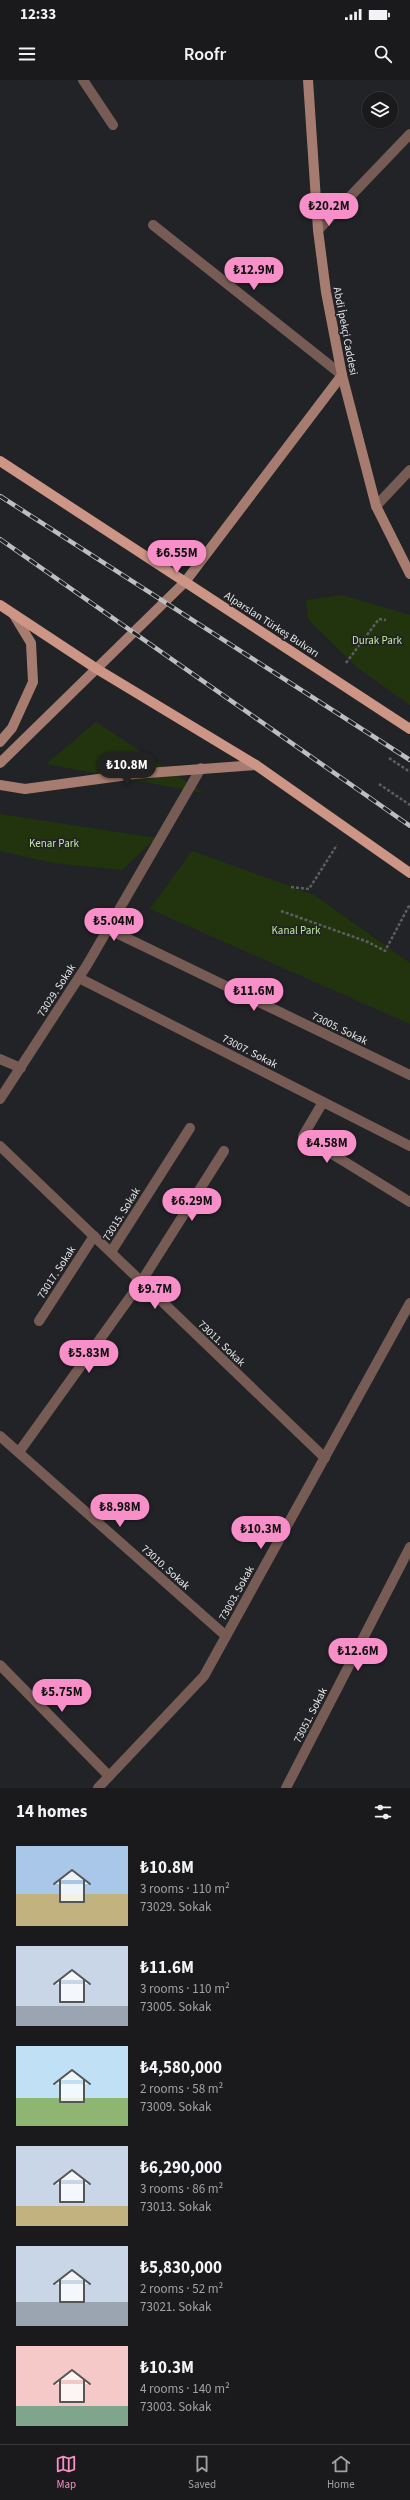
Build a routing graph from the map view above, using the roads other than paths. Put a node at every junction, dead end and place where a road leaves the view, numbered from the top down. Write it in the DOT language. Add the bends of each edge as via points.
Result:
graph roads {
  1 [pos="83,80"];
  2 [pos="308,80"];
  3 [pos="113,125"];
  4 [pos="410,134"];
  5 [pos="153,225"];
  6 [pos="318,230"];
  7 [pos="342,375"];
  8 [pos="0,461"];
  9 [pos="410,470"];
  10 [pos="376,506"];
  11 [pos="410,574"];
  12 [pos="185,582"];
  13 [pos="0,605"];
  14 [pos="14,615"];
  15 [pos="98,669"];
  16 [pos="410,729"];
  17 [pos="0,742"];
  18 [pos="0,763"];
  19 [pos="256,766"];
  20 [pos="201,768"];
  21 [pos="0,785"];
  22 [pos="410,873"];
  23 [pos="108,929"];
  24 [pos="79,978"];
  25 [pos="0,1060"];
  26 [pos="20,1068"];
  27 [pos="410,1075"];
  28 [pos="0,1099"];
  29 [pos="323,1102"];
  30 [pos="190,1128"];
  31 [pos="0,1146"];
  32 [pos="410,1146"];
  33 [pos="224,1151"];
  34 [pos="410,1202"];
  35 [pos="94,1236"];
  36 [pos="111,1252"];
  37 [pos="141,1282"];
  38 [pos="410,1303"];
  39 [pos="39,1321"];
  40 [pos="0,1436"];
  41 [pos="19,1452"];
  42 [pos="324,1458"];
  43 [pos="410,1547"];
  44 [pos="226,1636"];
  45 [pos="0,1665"];
  46 [pos="109,1776"];
  47 [pos="98,1788"];
  48 [pos="286,1788"];
  1 -- 3 [label="street"];
  2 -- 6 [label="main road, Abdi İpekçi Caddesi"];
  4 -- 6 [label="street"];
  5 -- 7 [label="street"];
  6 -- 7 [label="main road, Abdi İpekçi Caddesi" via="326,292"];
  7 -- 10 [label="main road, Abdi İpekçi Caddesi"];
  7 -- 12 [label="main road"];
  8 -- 12 [label="main road, Alparslan Türkeş Bulvarı"];
  9 -- 10 [label="street"];
  10 -- 11 [label="main road, Abdi İpekçi Caddesi"];
  12 -- 15 [label="main road"];
  12 -- 16 [label="main road, Alparslan Türkeş Bulvarı"];
  13 -- 14 [label="main road"];
  14 -- 15 [label="main road"];
  14 -- 17 [label="main road" via="31,643 33,682 12,728"];
  15 -- 18 [label="main road"];
  15 -- 19 [label="main road"];
  19 -- 20 [label="main road"];
  19 -- 22 [label="main road"];
  20 -- 21 [label="main road" via="25,789"];
  20 -- 23 [label="street, 73029. Sokak"];
  23 -- 24 [label="street, 73029. Sokak"];
  23 -- 27 [label="street, 73005. Sokak"];
  24 -- 26 [label="street, 73029. Sokak"];
  24 -- 29 [label="street, 73007. Sokak"];
  25 -- 26 [label="street"];
  26 -- 28 [label="street, 73029. Sokak"];
  29 -- 32 [label="street, 73007. Sokak"];
  29 -- 34 [label="street" via="303,1136"];
  30 -- 36 [label="street, 73015. Sokak"];
  31 -- 35 [label="street, 73011. Sokak"];
  33 -- 37 [label="street"];
  35 -- 36 [label="street, 73011. Sokak"];
  35 -- 39 [label="street, 73017. Sokak"];
  36 -- 37 [label="street, 73011. Sokak"];
  37 -- 41 [label="street"];
  37 -- 42 [label="street, 73011. Sokak"];
  38 -- 42 [label="street, 73003. Sokak"];
  40 -- 41 [label="street, 73010. Sokak"];
  41 -- 44 [label="street, 73010. Sokak"];
  42 -- 44 [label="street, 73003. Sokak"];
  43 -- 48 [label="street, 73051. Sokak"];
  44 -- 46 [label="street, 73003. Sokak" via="204,1676"];
  45 -- 46 [label="street"];
  46 -- 47 [label="street, 73003. Sokak"];
}
